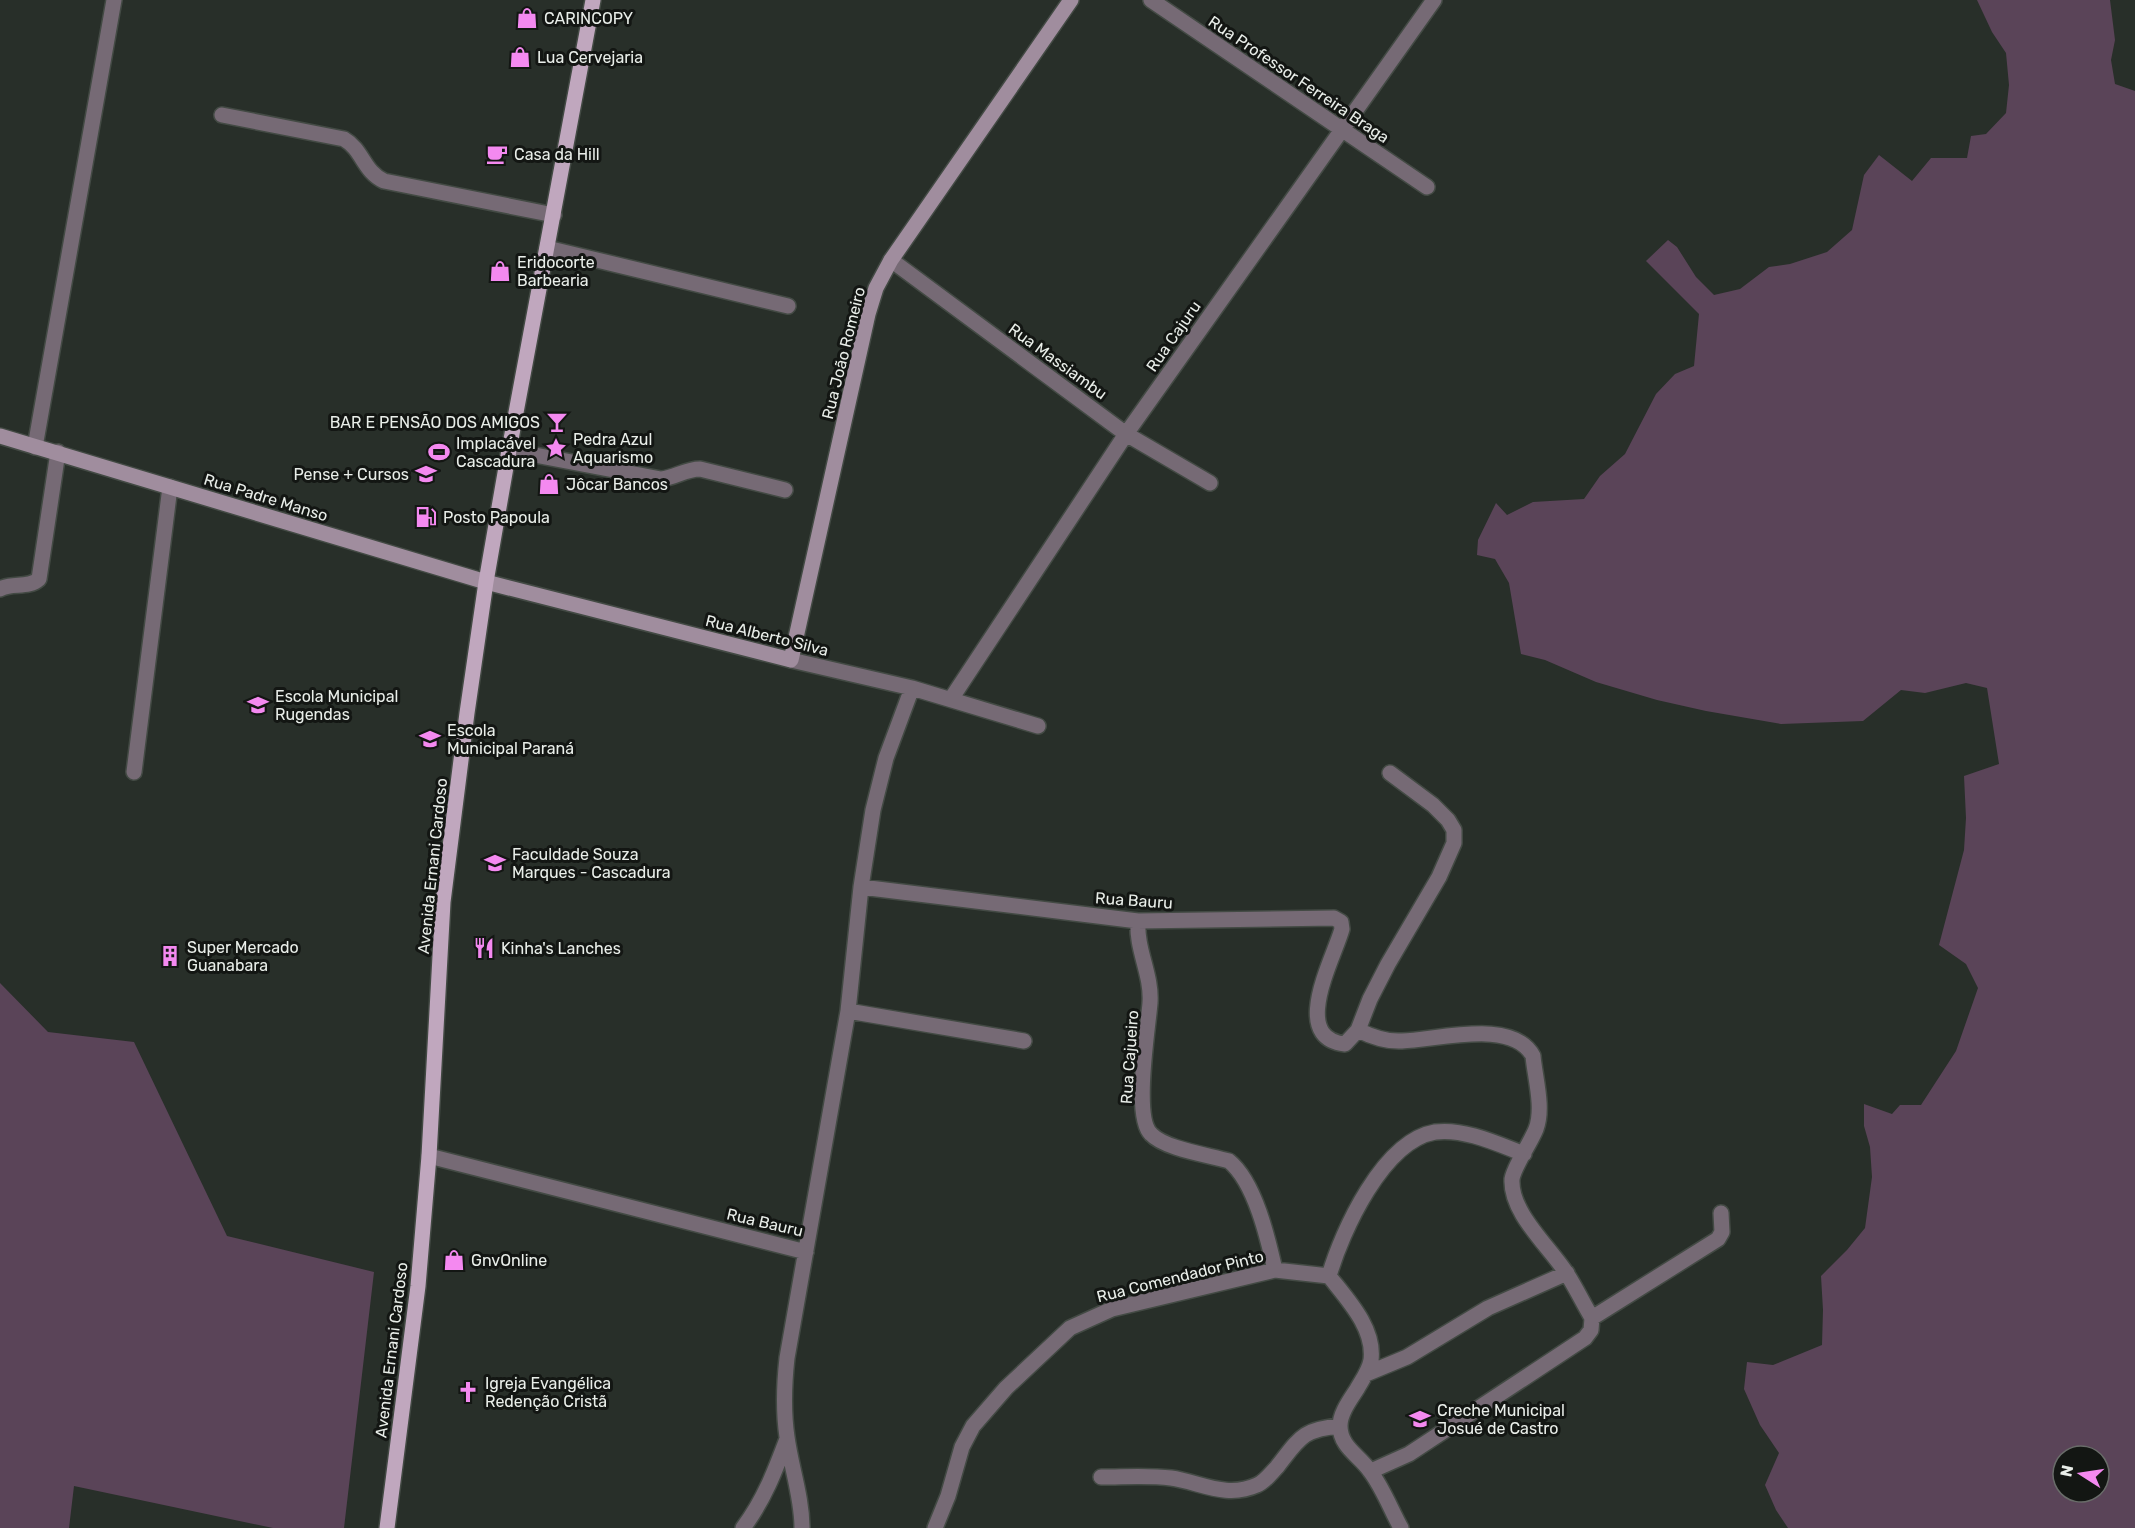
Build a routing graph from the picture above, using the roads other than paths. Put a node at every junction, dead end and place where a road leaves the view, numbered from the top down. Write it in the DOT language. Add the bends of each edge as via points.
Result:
graph roads {
  1 [pos="114,0"];
  2 [pos="593,0"];
  3 [pos="1071,0"];
  4 [pos="1151,0"];
  5 [pos="1434,0"];
  6 [pos="222,115"];
  7 [pos="1342,130"];
  8 [pos="1427,188"];
  9 [pos="554,215"];
  10 [pos="547,248"];
  11 [pos="891,260"];
  12 [pos="788,306"];
  13 [pos="1126,434"];
  14 [pos="0,436"];
  15 [pos="35,447"];
  16 [pos="509,450"];
  17 [pos="58,452"];
  18 [pos="1210,483"];
  19 [pos="170,487"];
  20 [pos="785,490"];
  21 [pos="486,582"];
  22 [pos="0,589"];
  23 [pos="791,660"];
  24 [pos="912,688"];
  25 [pos="951,699"];
  26 [pos="1038,726"];
  27 [pos="134,772"];
  28 [pos="1390,773"];
  29 [pos="861,887"];
  30 [pos="1138,921"];
  31 [pos="848,1011"];
  32 [pos="1358,1030"];
  33 [pos="1024,1041"];
  34 [pos="1524,1154"];
  35 [pos="429,1156"];
  36 [pos="1721,1213"];
  37 [pos="806,1252"];
  38 [pos="1275,1270"];
  39 [pos="1567,1273"];
  40 [pos="1329,1276"];
  41 [pos="1592,1318"];
  42 [pos="1366,1374"];
  43 [pos="1340,1426"];
  44 [pos="787,1439"];
  45 [pos="1371,1471"];
  46 [pos="1101,1477"];
  47 [pos="387,1528"];
  48 [pos="743,1528"];
  49 [pos="802,1528"];
  50 [pos="935,1528"];
  51 [pos="1401,1528"];
  1 -- 15 [label="street"];
  2 -- 9 [label="main road, Avenida Ernani Cardoso"];
  3 -- 11 [label="street, Rua João Romeiro"];
  4 -- 7 [label="street, Rua Professor Ferreira Braga"];
  5 -- 7 [label="street, Rua Cajuru"];
  6 -- 9 [label="street" via="344,139 356,148 369,171 384,181"];
  7 -- 8 [label="street, Rua Professor Ferreira Braga"];
  7 -- 13 [label="street, Rua Cajuru"];
  9 -- 10 [label="main road, Avenida Ernani Cardoso"];
  10 -- 12 [label="street"];
  10 -- 16 [label="main road, Avenida Ernani Cardoso"];
  11 -- 13 [label="street, Rua Massiambu"];
  11 -- 23 [label="street, Rua João Romeiro" via="868,314"];
  13 -- 18 [label="street, Rua Massiambu"];
  13 -- 25 [label="street, Rua Cajuru"];
  14 -- 15 [label="street, Rua Padre Manso"];
  15 -- 17 [label="street, Rua Padre Manso"];
  16 -- 20 [label="street" via="660,479 700,469"];
  16 -- 21 [label="main road, Avenida Ernani Cardoso"];
  17 -- 19 [label="street, Rua Padre Manso"];
  17 -- 22 [label="street" via="39,579 33,584"];
  19 -- 21 [label="street, Rua Padre Manso"];
  19 -- 27 [label="street"];
  21 -- 23 [label="street, Rua Alberto Silva"];
  21 -- 35 [label="main road, Avenida Ernani Cardoso" via="443,902"];
  23 -- 24 [label="street, Rua Alberto Silva"];
  24 -- 25 [label="street, Rua Alberto Silva"];
  24 -- 29 [label="street, Rua Bauru" via="878,784"];
  25 -- 26 [label="street, Rua Alberto Silva"];
  28 -- 32 [label="street" via="1448,820 1454,830 1454,843 1439,877 1383,973"];
  29 -- 30 [label="street, Rua Bauru"];
  29 -- 31 [label="street, Rua Bauru"];
  30 -- 32 [label="street, Rua Bauru" via="1334,918 1341,922 1342,929 1318,1002 1319,1025 1325,1036 1341,1043"];
  30 -- 38 [label="street, Rua Cajueiro" via="1137,942 1151,987 1143,1090 1147,1130 1161,1141 1229,1161 1238,1168 1261,1216"];
  31 -- 33 [label="street"];
  31 -- 37 [label="street, Rua Bauru"];
  32 -- 34 [label="street" via="1390,1041 1494,1033 1529,1048 1539,1109 1537,1127"];
  34 -- 39 [label="street" via="1512,1179 1517,1204"];
  34 -- 40 [label="street" via="1481,1138 1446,1132 1433,1132 1401,1149 1366,1192 1338,1245"];
  35 -- 37 [label="street, Rua Bauru"];
  35 -- 47 [label="main road, Avenida Ernani Cardoso" via="418,1287"];
  36 -- 41 [label="street" via="1722,1232 1718,1239"];
  37 -- 44 [label="street" via="783,1397"];
  38 -- 40 [label="street, Rua Comendador Pinto"];
  38 -- 50 [label="street, Rua Comendador Pinto" via="1112,1310 1070,1328 1006,1388 973,1426"];
  39 -- 41 [label="street"];
  39 -- 42 [label="street" via="1488,1308 1407,1357"];
  40 -- 42 [label="street" via="1365,1328 1371,1349"];
  41 -- 45 [label="street" via="1591,1330 1585,1338 1409,1454"];
  42 -- 43 [label="street" via="1341,1416"];
  43 -- 45 [label="street" via="1345,1444"];
  43 -- 46 [label="street" via="1313,1430 1302,1436 1270,1476 1258,1485 1240,1490 1211,1489 1170,1478"];
  44 -- 48 [label="street" via="770,1485"];
  44 -- 49 [label="street"];
  45 -- 51 [label="street"];
}
